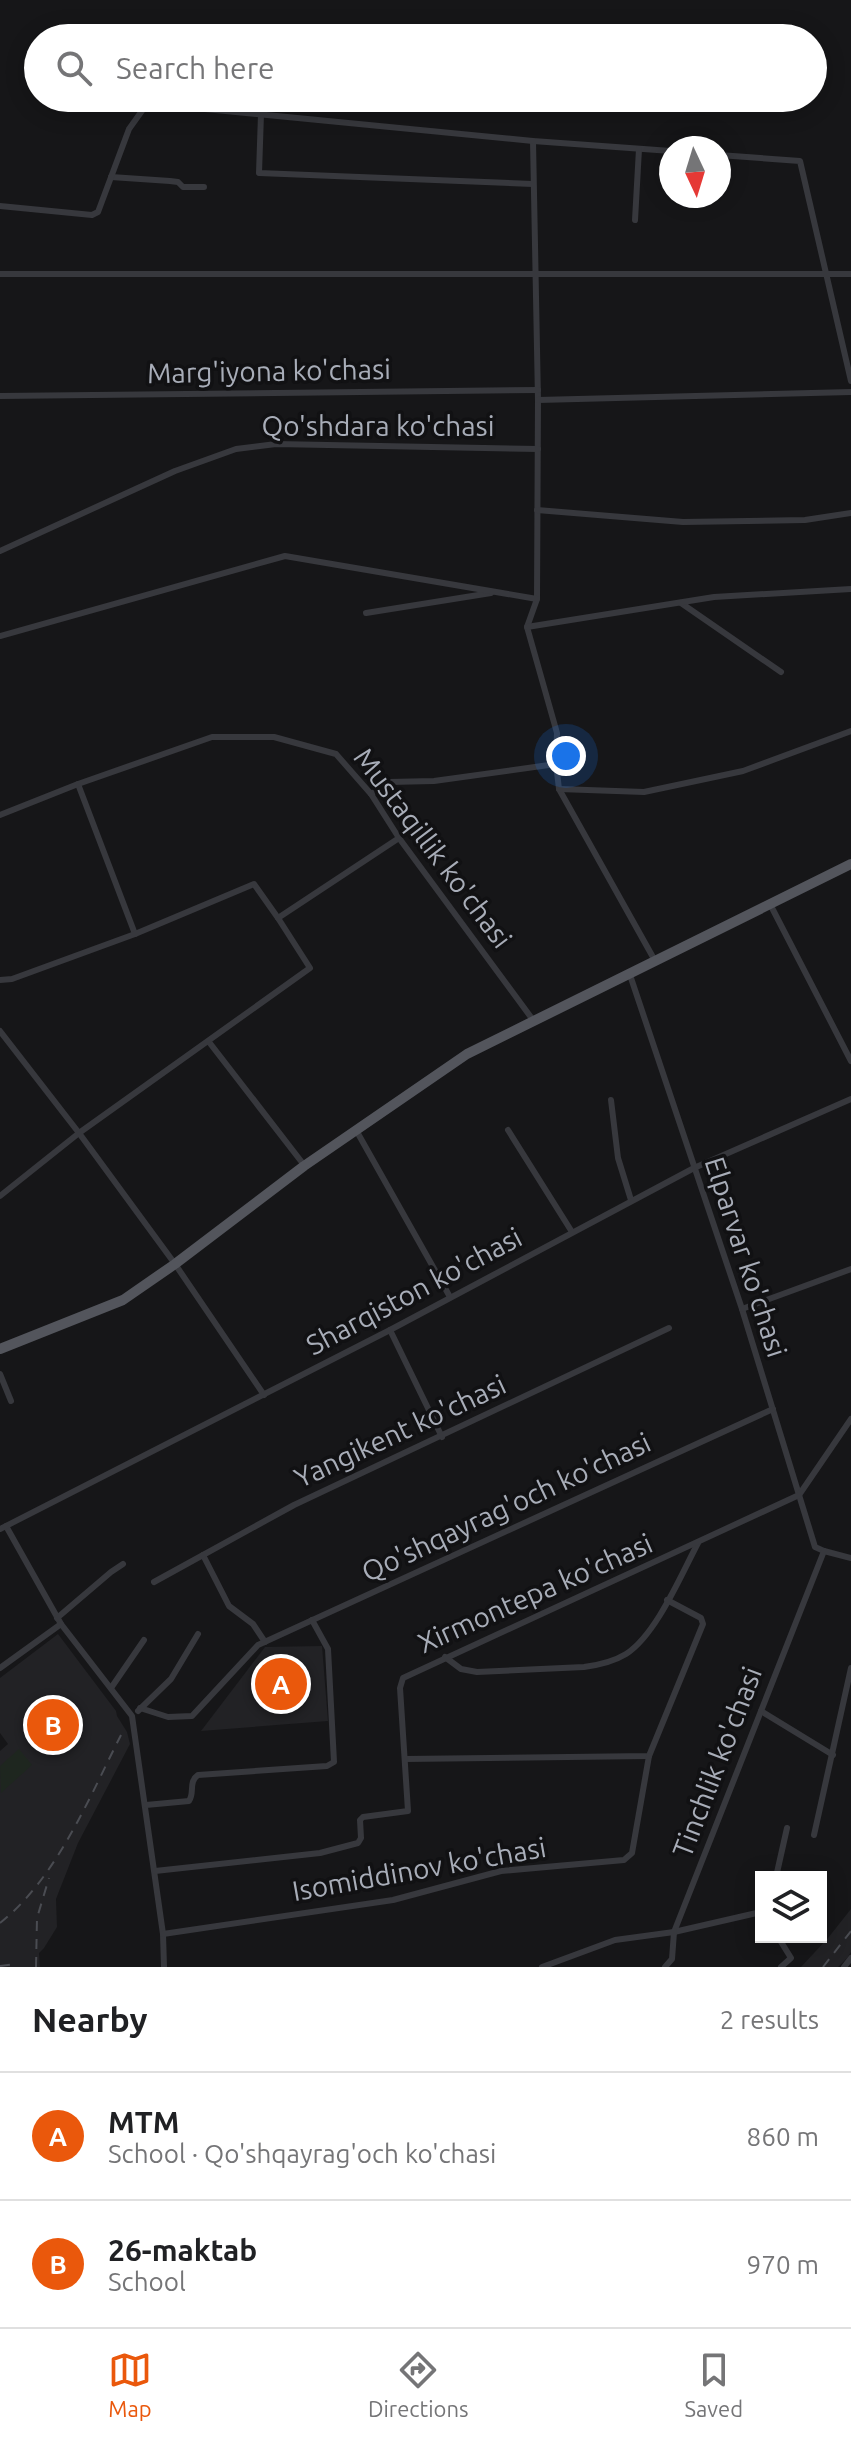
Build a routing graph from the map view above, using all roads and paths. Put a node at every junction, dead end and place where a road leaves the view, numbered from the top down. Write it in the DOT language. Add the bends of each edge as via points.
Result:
graph roads {
  1 [pos="141,112"];
  2 [pos="239,112"];
  3 [pos="261,114"];
  4 [pos="533,141"];
  5 [pos="639,149"];
  6 [pos="659,150"];
  7 [pos="731,156"];
  8 [pos="111,177"];
  9 [pos="533,184"];
  10 [pos="204,187"];
  11 [pos="0,206"];
  12 [pos="635,220"];
  13 [pos="0,274"];
  14 [pos="534,274"];
  15 [pos="851,274"];
  16 [pos="825,275"];
  17 [pos="851,381"];
  18 [pos="538,390"];
  19 [pos="851,392"];
  20 [pos="0,396"];
  21 [pos="538,400"];
  22 [pos="538,449"];
  23 [pos="537,510"];
  24 [pos="851,513"];
  25 [pos="0,551"];
  26 [pos="851,589"];
  27 [pos="498,592"];
  28 [pos="537,599"];
  29 [pos="681,603"];
  30 [pos="366,613"];
  31 [pos="527,627"];
  32 [pos="0,636"];
  33 [pos="781,672"];
  34 [pos="851,731"];
  35 [pos="556,764"];
  36 [pos="78,784"];
  37 [pos="559,789"];
  38 [pos="371,794"];
  39 [pos="0,815"];
  40 [pos="399,838"];
  41 [pos="851,864"];
  42 [pos="770,903"];
  43 [pos="278,918"];
  44 [pos="135,934"];
  45 [pos="654,959"];
  46 [pos="629,972"];
  47 [pos="0,980"];
  48 [pos="533,1020"];
  49 [pos="0,1031"];
  50 [pos="209,1042"];
  51 [pos="851,1061"];
  52 [pos="851,1099"];
  53 [pos="611,1100"];
  54 [pos="356,1130"];
  55 [pos="508,1130"];
  56 [pos="79,1133"];
  57 [pos="304,1166"];
  58 [pos="694,1168"];
  59 [pos="0,1196"];
  60 [pos="631,1200"];
  61 [pos="572,1232"];
  62 [pos="175,1264"];
  63 [pos="851,1269"];
  64 [pos="450,1297"];
  65 [pos="742,1309"];
  66 [pos="669,1328"];
  67 [pos="390,1330"];
  68 [pos="0,1349"];
  69 [pos="0,1374"];
  70 [pos="264,1395"];
  71 [pos="11,1401"];
  72 [pos="773,1409"];
  73 [pos="851,1419"];
  74 [pos="442,1437"];
  75 [pos="799,1495"];
  76 [pos="3,1528"];
  77 [pos="698,1543"];
  78 [pos="824,1551"];
  79 [pos="203,1555"];
  80 [pos="851,1558"];
  81 [pos="123,1564"];
  82 [pos="154,1582"];
  83 [pos="667,1600"];
  84 [pos="312,1620"];
  85 [pos="59,1621"];
  86 [pos="198,1634"];
  87 [pos="144,1640"];
  88 [pos="261,1644"];
  89 [pos="445,1657"];
  90 [pos="0,1668"];
  91 [pos="851,1668"];
  92 [pos="111,1688"];
  93 [pos="140,1708"];
  94 [pos="761,1711"];
  95 [pos="132,1716"];
  96 [pos="833,1755"];
  97 [pos="649,1756"];
  98 [pos="405,1759"];
  99 [pos="146,1805"];
  100 [pos="787,1828"];
  101 [pos="814,1835"];
  102 [pos="155,1871"];
  103 [pos="777,1871"];
  104 [pos="755,1913"];
  105 [pos="674,1932"];
  106 [pos="163,1934"];
  107 [pos="782,1943"];
  108 [pos="851,1958"];
  109 [pos="164,1967"];
  110 [pos="542,1967"];
  111 [pos="665,1967"];
  112 [pos="781,1967"];
  113 [pos="844,1967"];
  1 -- 8 [label="street"];
  2 -- 3 [label="street"];
  3 -- 4 [label="street"];
  3 -- 9 [label="street" via="259,173"];
  4 -- 5 [label="street"];
  4 -- 9 [label="street"];
  5 -- 6 [label="street"];
  5 -- 12 [label="street"];
  7 -- 16 [label="street" via="800,161"];
  8 -- 10 [label="street"];
  8 -- 11 [label="street" via="98,212 92,215"];
  9 -- 14 [label="street"];
  13 -- 14 [label="street"];
  14 -- 16 [label="street"];
  14 -- 18 [label="street"];
  15 -- 16 [label="street"];
  16 -- 17 [label="street"];
  18 -- 20 [label="street, Marg'iyona ko'chasi"];
  18 -- 21 [label="street"];
  19 -- 21 [label="street"];
  21 -- 22 [label="street"];
  22 -- 23 [label="street"];
  22 -- 25 [label="street, Qo'shdara ko'chasi" via="276,444 236,449 175,471"];
  23 -- 24 [label="street" via="683,522 805,520"];
  23 -- 28 [label="street"];
  26 -- 29 [label="street"];
  27 -- 28 [label="street"];
  27 -- 30 [label="street"];
  27 -- 32 [label="street" via="285,556"];
  28 -- 31 [label="street"];
  29 -- 31 [label="street"];
  29 -- 33 [label="street"];
  31 -- 35 [label="street" via="557,733"];
  34 -- 37 [label="street" via="743,771 644,792"];
  35 -- 37 [label="street"];
  35 -- 38 [label="street" via="389,782"];
  36 -- 38 [label="street, Mustaqillik ko'chasi" via="212,737 274,737 336,754"];
  36 -- 39 [label="street, Mustaqillik ko'chasi"];
  36 -- 44 [label="street"];
  37 -- 45 [label="street"];
  38 -- 40 [label="street, Mustaqillik ko'chasi"];
  40 -- 43 [label="street"];
  40 -- 48 [label="street, Mustaqillik ko'chasi"];
  41 -- 42 [label="main road"];
  42 -- 45 [label="main road"];
  42 -- 51 [label="street"];
  43 -- 44 [label="street" via="254,884"];
  43 -- 50 [label="street" via="310,968"];
  44 -- 47 [label="street"];
  45 -- 46 [label="main road"];
  46 -- 48 [label="main road"];
  46 -- 58 [label="street, Elparvar ko'chasi"];
  48 -- 54 [label="main road" via="467,1054"];
  49 -- 56 [label="street"];
  50 -- 56 [label="street"];
  50 -- 57 [label="street"];
  52 -- 58 [label="street, Sharqiston ko'chasi"];
  53 -- 60 [label="street" via="618,1158"];
  54 -- 57 [label="main road"];
  54 -- 64 [label="street"];
  55 -- 61 [label="street"];
  56 -- 59 [label="street"];
  56 -- 62 [label="street"];
  57 -- 62 [label="main road"];
  58 -- 60 [label="street, Sharqiston ko'chasi"];
  58 -- 65 [label="street, Elparvar ko'chasi"];
  60 -- 61 [label="street, Sharqiston ko'chasi"];
  61 -- 64 [label="street, Sharqiston ko'chasi"];
  62 -- 68 [label="main road" via="123,1300"];
  62 -- 70 [label="street"];
  63 -- 65 [label="street"];
  64 -- 67 [label="street, Sharqiston ko'chasi"];
  65 -- 72 [label="street, Elparvar ko'chasi"];
  66 -- 74 [label="street, Yangikent ko'chasi"];
  67 -- 70 [label="street, Sharqiston ko'chasi"];
  67 -- 74 [label="street"];
  69 -- 71 [label="street"];
  70 -- 76 [label="street, Sharqiston ko'chasi"];
  72 -- 75 [label="street, Elparvar ko'chasi"];
  72 -- 84 [label="street, Qo'shqayrag'och ko'chasi"];
  73 -- 75 [label="street"];
  74 -- 79 [label="street, Yangikent ko'chasi" via="294,1505"];
  75 -- 77 [label="street, Xirmontepa ko'chasi"];
  75 -- 78 [label="street, Elparvar ko'chasi" via="815,1547"];
  76 -- 85 [label="street"];
  77 -- 83 [label="street"];
  77 -- 89 [label="street, Xirmontepa ko'chasi"];
  78 -- 80 [label="street"];
  78 -- 94 [label="street, Tinchlik ko'chasi"];
  79 -- 82 [label="street, Yangikent ko'chasi"];
  79 -- 88 [label="street" via="229,1606 253,1624"];
  81 -- 85 [label="street"];
  83 -- 89 [label="street" via="634,1648 600,1665 477,1672 461,1669"];
  83 -- 97 [label="street, Isomiddinov ko'chasi" via="703,1624"];
  84 -- 88 [label="street, Qo'shqayrag'och ko'chasi"];
  84 -- 99 [label="street" via="328,1649 334,1762 198,1775 189,1801"];
  85 -- 90 [label="street"];
  85 -- 92 [label="street"];
  86 -- 93 [label="street" via="171,1679"];
  87 -- 92 [label="street"];
  88 -- 93 [label="street" via="192,1716 168,1717"];
  89 -- 98 [label="street, Xirmontepa ko'chasi" via="401,1682"];
  91 -- 96 [label="street"];
  92 -- 95 [label="street"];
  93 -- 95 [label="street"];
  94 -- 96 [label="street"];
  94 -- 105 [label="street, Tinchlik ko'chasi"];
  95 -- 99 [label="street"];
  96 -- 101 [label="street"];
  97 -- 98 [label="street"];
  97 -- 106 [label="street, Isomiddinov ko'chasi" via="632,1853 624,1860 501,1871 393,1900"];
  98 -- 102 [label="street, Xirmontepa ko'chasi" via="408,1811 361,1818 358,1843 320,1853"];
  99 -- 102 [label="street"];
  100 -- 103 [label="street"];
  102 -- 106 [label="street"];
  104 -- 105 [label="street"];
  105 -- 110 [label="street" via="615,1940"];
  105 -- 111 [label="street, Tinchlik ko'chasi" via="672,1959"];
  106 -- 109 [label="street"];
  107 -- 112 [label="street" via="791,1958"];
  108 -- 113 [label="street"];
}
